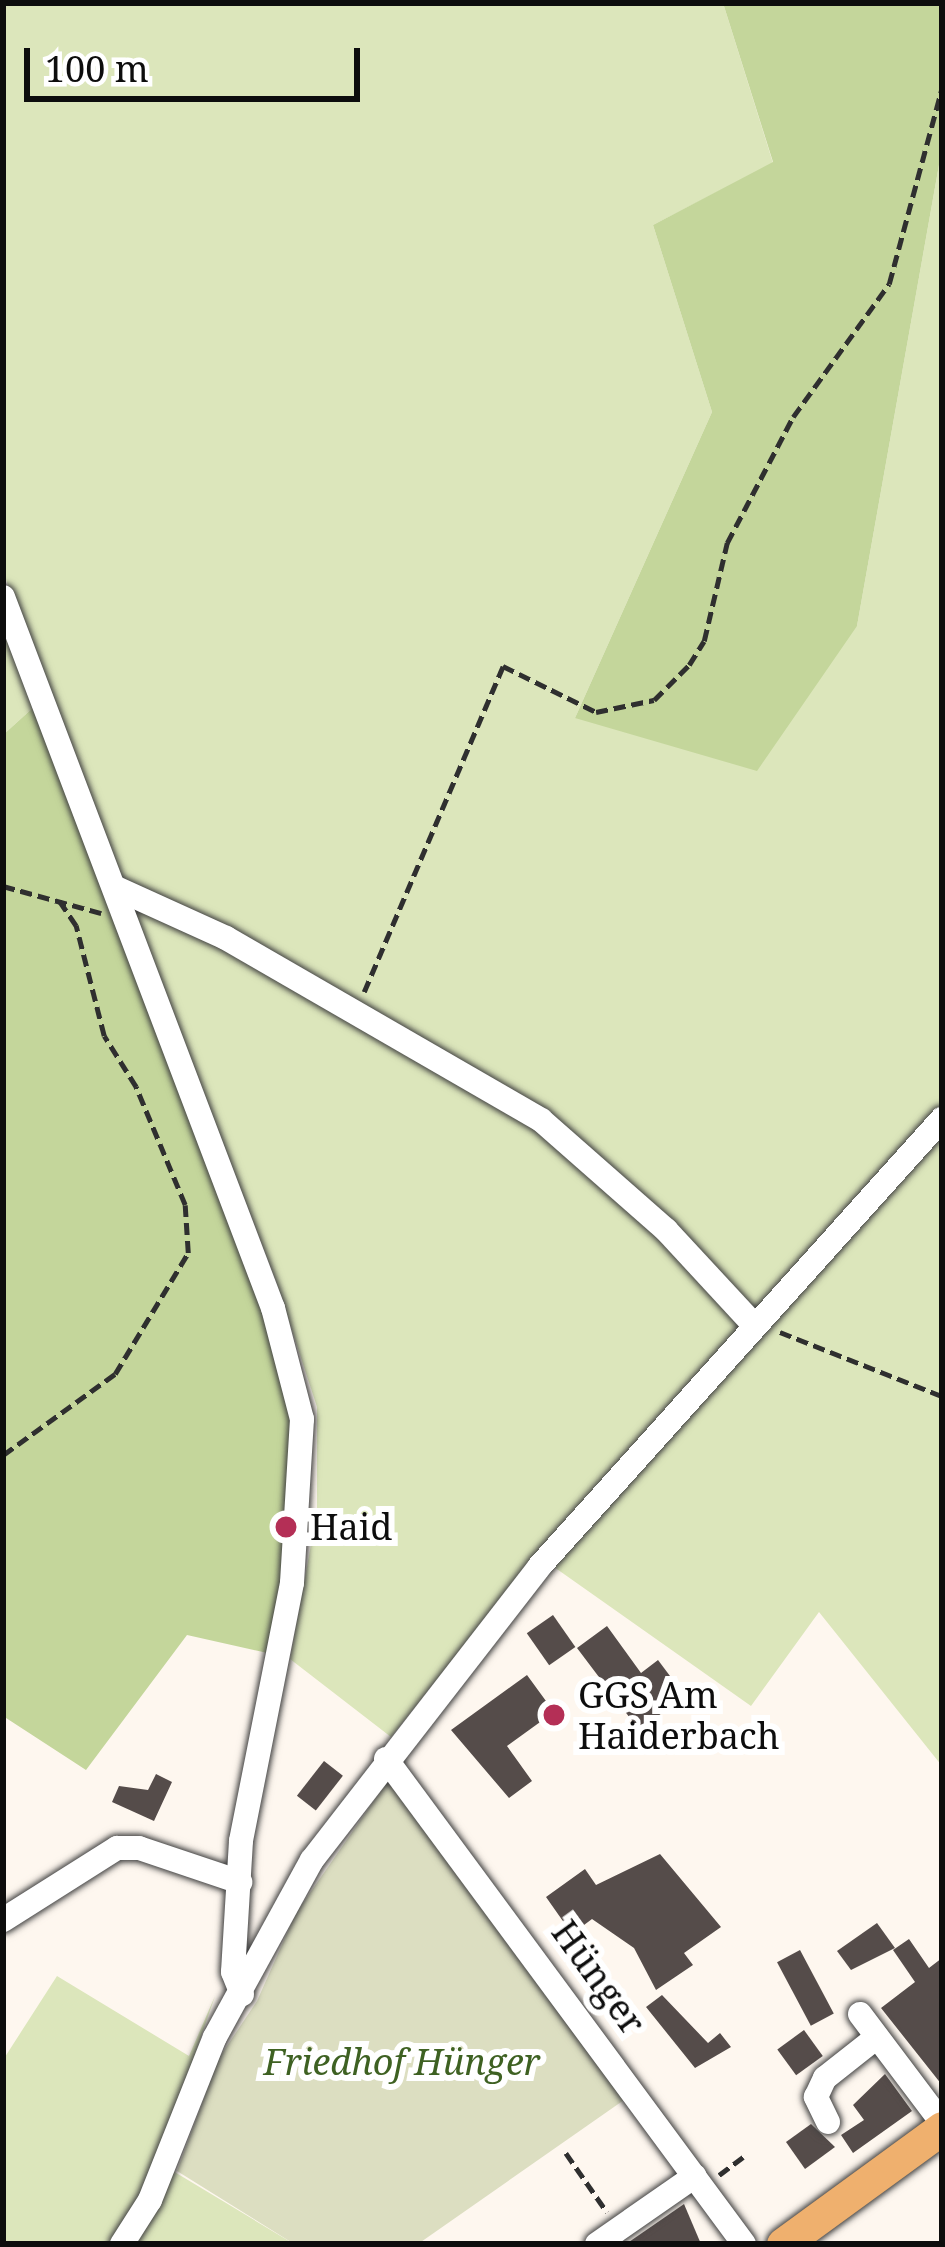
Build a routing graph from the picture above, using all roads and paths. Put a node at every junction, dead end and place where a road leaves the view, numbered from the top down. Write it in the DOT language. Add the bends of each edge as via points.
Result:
graph roads {
  1 [pos="942,88"];
  2 [pos="3,597"];
  3 [pos="3,886"];
  4 [pos="120,900"];
  5 [pos="58,902"];
  6 [pos="355,1011"];
  7 [pos="942,1119"];
  8 [pos="752,1323"];
  9 [pos="942,1396"];
  10 [pos="3,1455"];
  11 [pos="386,1759"];
  12 [pos="240,1882"];
  13 [pos="3,1920"];
  14 [pos="242,1994"];
  15 [pos="860,2014"];
  16 [pos="877,2037"];
  17 [pos="829,2122"];
  18 [pos="942,2126"];
  19 [pos="566,2152"];
  20 [pos="743,2157"];
  21 [pos="699,2181"];
  22 [pos="608,2237"];
  23 [pos="122,2244"];
  24 [pos="744,2244"];
  25 [pos="783,2244"];
  1 -- 6 [label="path" via="889,284 794,417 727,543 704,641 654,700 596,712 502,666"];
  2 -- 4 [label="street"];
  3 -- 5 [label="path"];
  4 -- 5 [label="path" via="94,914"];
  4 -- 6 [label="street" via="151,898"];
  4 -- 12 [label="street" via="292,1368 303,1488"];
  5 -- 10 [label="path" via="76,926 104,1036 136,1087 185,1205 188,1253 115,1374"];
  6 -- 8 [label="street" via="542,1120 666,1230"];
  7 -- 8 [label="street"];
  8 -- 9 [label="path"];
  8 -- 11 [label="street"];
  11 -- 14 [label="street" via="294,1889"];
  11 -- 21 [label="street, Hünger"];
  12 -- 13 [label="street" via="117,1848"];
  12 -- 14 [label="street" via="233,1972"];
  14 -- 23 [label="street" via="215,2037 150,2200"];
  15 -- 16 [label="street"];
  16 -- 17 [label="street" via="825,2078 816,2097"];
  16 -- 18 [label="street"];
  18 -- 25 [label="main road"];
  19 -- 22 [label="path"];
  20 -- 21 [label="path"];
  21 -- 22 [label="street"];
  21 -- 24 [label="street, Hünger"];
}
